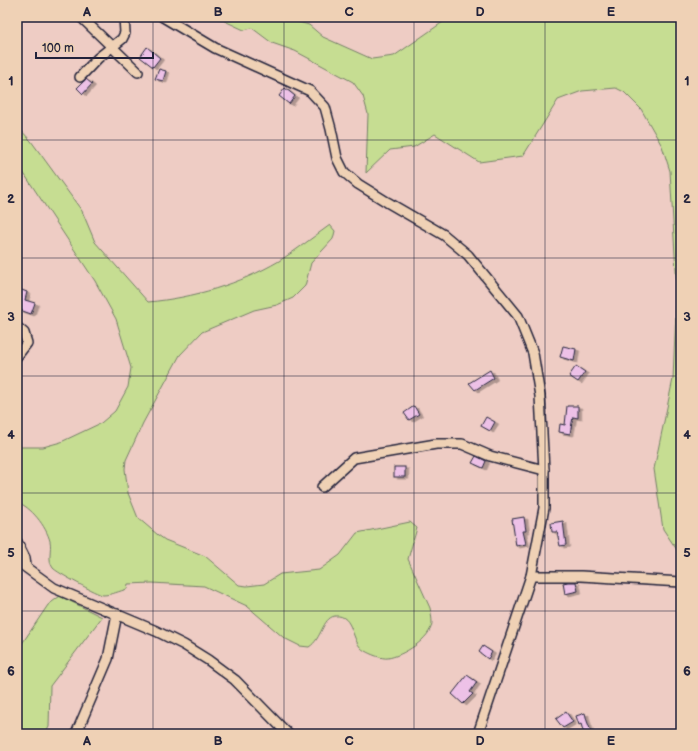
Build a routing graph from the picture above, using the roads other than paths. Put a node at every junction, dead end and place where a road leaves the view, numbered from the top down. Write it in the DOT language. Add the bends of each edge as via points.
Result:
graph roads {
  1 [pos="81,17"];
  2 [pos="124,17"];
  3 [pos="163,17"];
  4 [pos="112,48"];
  5 [pos="138,72"];
  6 [pos="80,77"];
  7 [pos="17,327"];
  8 [pos="17,356"];
  9 [pos="544,470"];
  10 [pos="322,487"];
  11 [pos="17,542"];
  12 [pos="17,561"];
  13 [pos="26,566"];
  14 [pos="531,576"];
  15 [pos="681,582"];
  16 [pos="117,614"];
  17 [pos="76,734"];
  18 [pos="288,734"];
  19 [pos="478,734"];
  1 -- 4 [label="street"];
  2 -- 4 [label="street" via="125,33"];
  3 -- 9 [label="street" via="215,48 310,91 325,107 337,158 344,172 358,184 444,235 468,255 492,282 518,316 533,353 540,396"];
  4 -- 5 [label="street"];
  4 -- 6 [label="street"];
  7 -- 8 [label="street" via="24,333 27,343"];
  9 -- 10 [label="street" via="490,456 462,444 436,444 354,458"];
  9 -- 14 [label="street" via="544,508"];
  11 -- 13 [label="street"];
  12 -- 13 [label="street"];
  13 -- 16 [label="street" via="38,578 54,588"];
  14 -- 15 [label="street"];
  14 -- 19 [label="street"];
  16 -- 17 [label="street" via="108,659"];
  16 -- 18 [label="street" via="184,645 208,660 235,680"];
}
